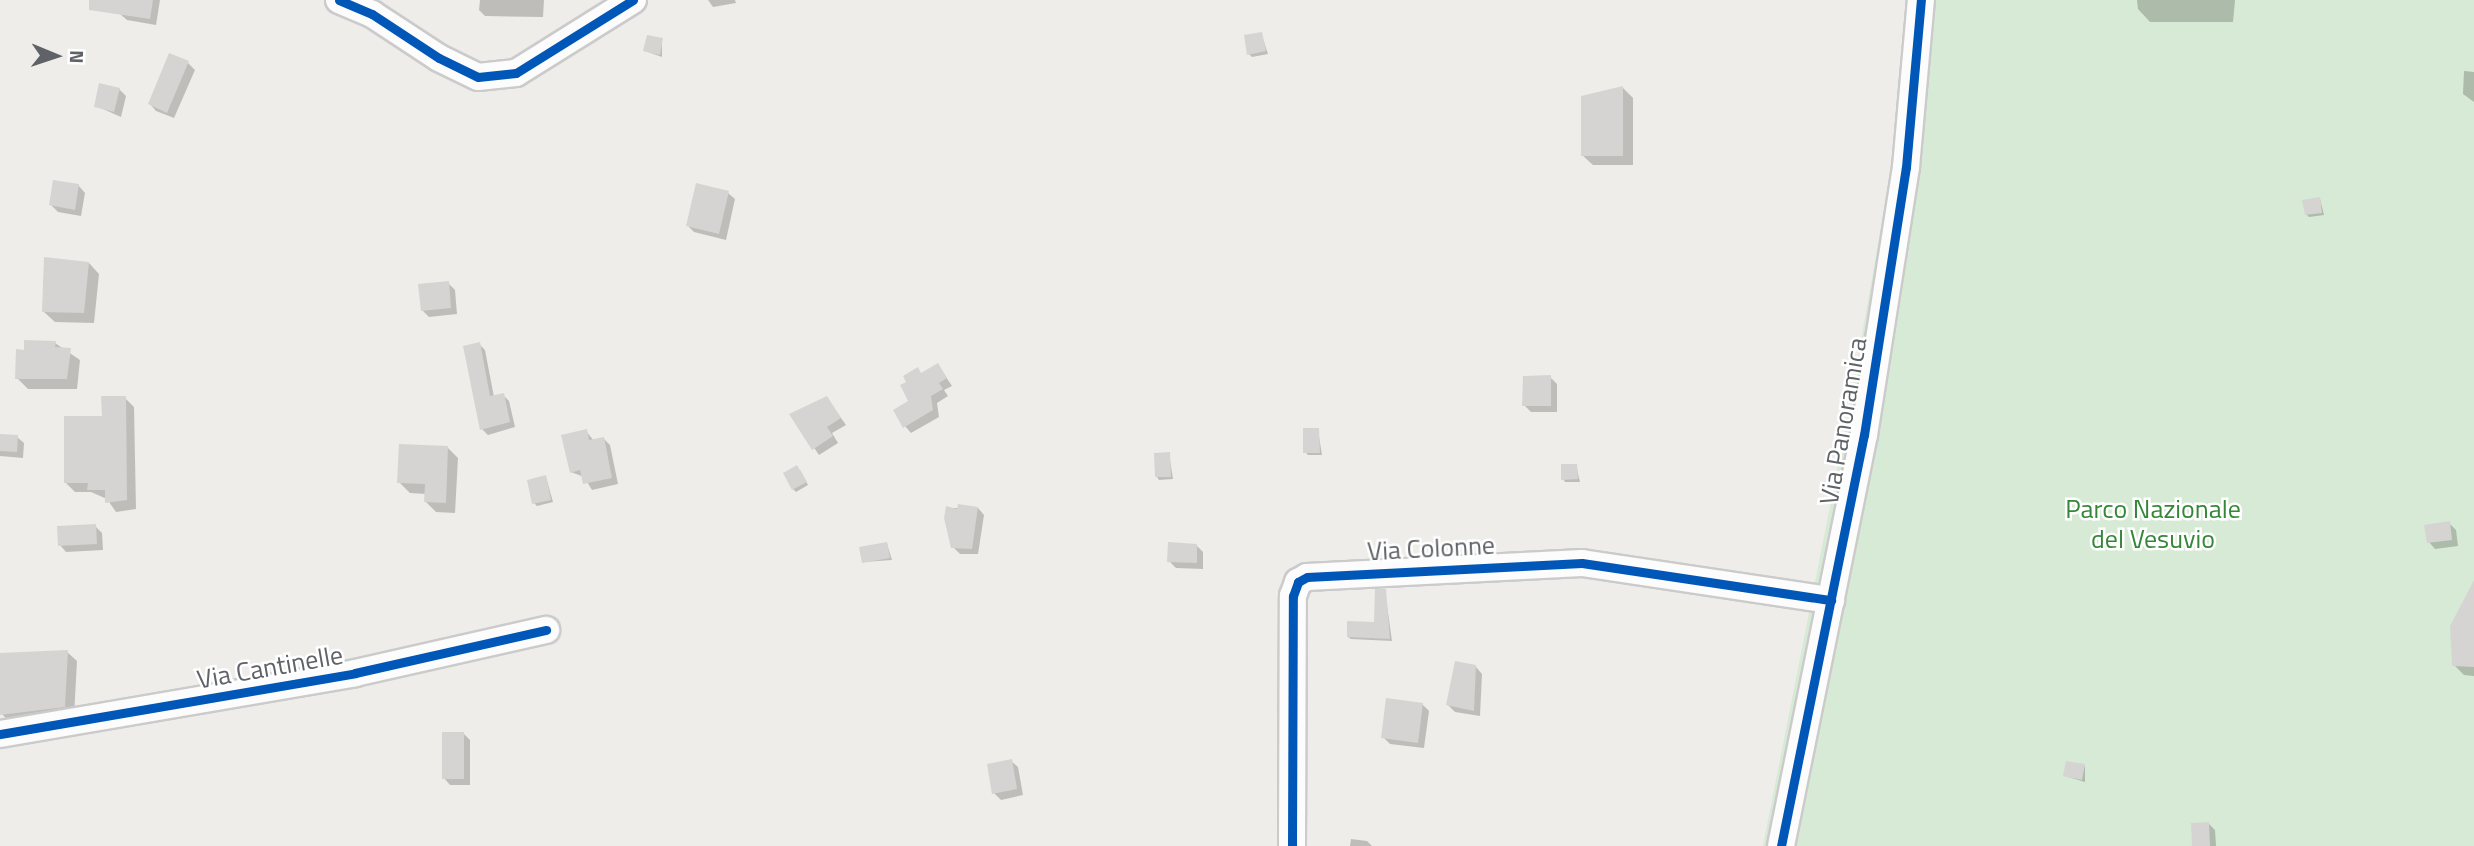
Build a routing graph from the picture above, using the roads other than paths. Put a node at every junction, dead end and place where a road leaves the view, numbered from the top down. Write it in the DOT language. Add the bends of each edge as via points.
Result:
graph roads {
  1 [pos="339,0"];
  2 [pos="634,0"];
  3 [pos="1921,0"];
  4 [pos="1831,600"];
  5 [pos="546,630"];
  6 [pos="0,734"];
  7 [pos="1292,846"];
  8 [pos="1781,846"];
  1 -- 2 [label="street" via="372,14 439,58 478,77 516,73"];
  3 -- 4 [label="street, Via Panoramica" via="1906,167 1864,435"];
  4 -- 7 [label="street, Via Colonne" via="1582,563 1307,577 1298,582 1293,596"];
  4 -- 8 [label="street, Via Panoramica"];
  5 -- 6 [label="street, Via Cantinelle" via="355,673"];
}
